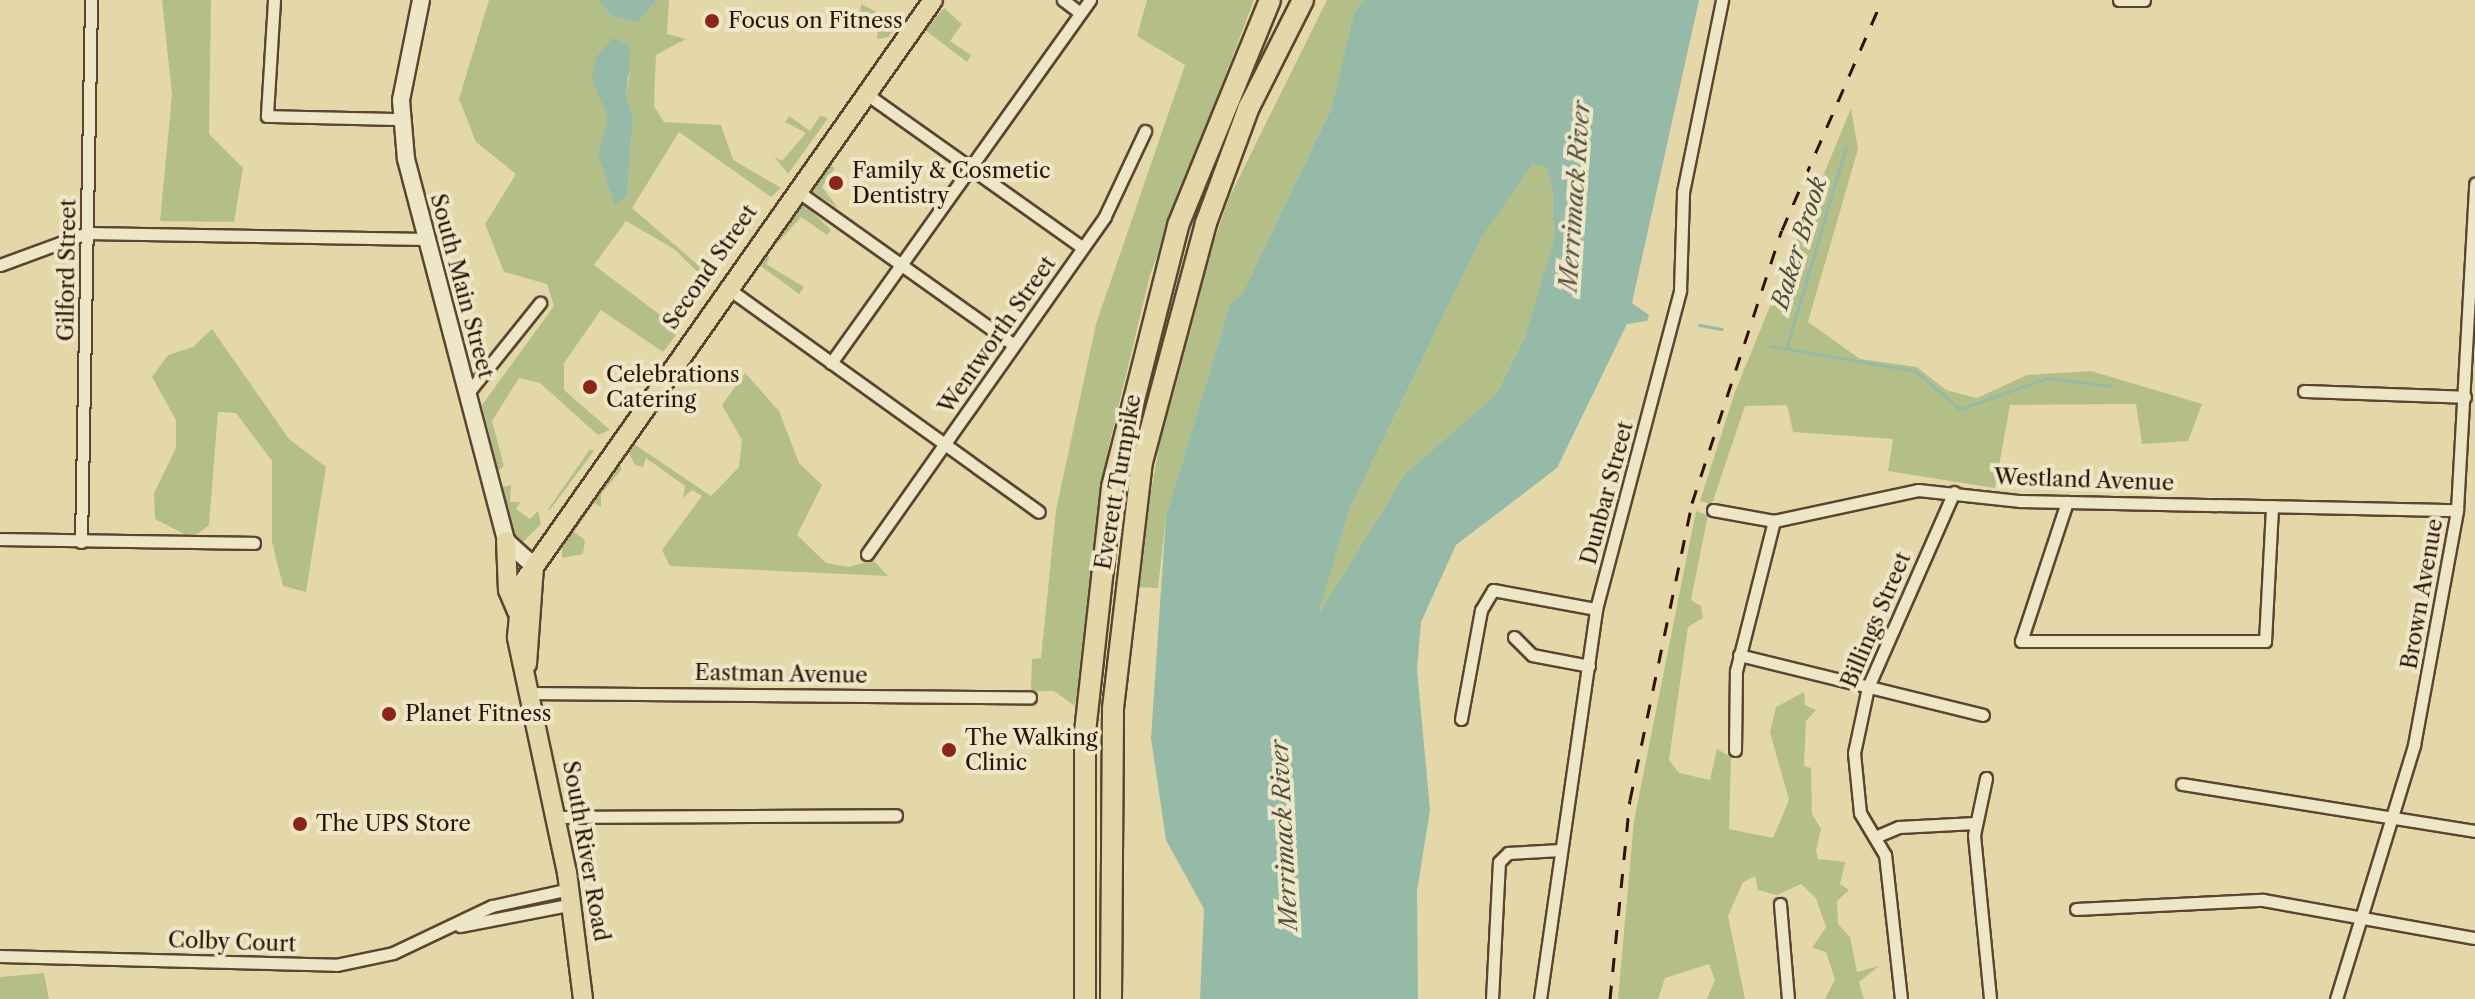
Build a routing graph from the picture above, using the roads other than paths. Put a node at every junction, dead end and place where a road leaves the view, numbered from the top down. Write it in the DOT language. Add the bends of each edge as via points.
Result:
graph roads {
  1 [pos="91,0"];
  2 [pos="274,0"];
  3 [pos="421,0"];
  4 [pos="933,0"];
  5 [pos="1063,0"];
  6 [pos="1090,0"];
  7 [pos="1270,0"];
  8 [pos="1306,0"];
  9 [pos="1722,0"];
  10 [pos="2119,0"];
  11 [pos="2144,0"];
  12 [pos="1080,13"];
  13 [pos="865,93"];
  14 [pos="400,119"];
  15 [pos="1145,131"];
  16 [pos="970,166"];
  17 [pos="2475,183"];
  18 [pos="795,189"];
  19 [pos="87,233"];
  20 [pos="426,239"];
  21 [pos="1083,248"];
  22 [pos="900,263"];
  23 [pos="0,265"];
  24 [pos="726,287"];
  25 [pos="540,303"];
  26 [pos="1014,345"];
  27 [pos="2471,360"];
  28 [pos="831,363"];
  29 [pos="2304,391"];
  30 [pos="467,394"];
  31 [pos="2465,397"];
  32 [pos="945,445"];
  33 [pos="1954,492"];
  34 [pos="2067,502"];
  35 [pos="2272,506"];
  36 [pos="1713,510"];
  37 [pos="2457,510"];
  38 [pos="1039,512"];
  39 [pos="1774,521"];
  40 [pos="0,539"];
  41 [pos="506,541"];
  42 [pos="81,542"];
  43 [pos="254,543"];
  44 [pos="867,554"];
  45 [pos="534,566"];
  46 [pos="1596,609"];
  47 [pos="517,611"];
  48 [pos="1514,637"];
  49 [pos="1739,655"];
  50 [pos="527,664"];
  51 [pos="1589,666"];
  52 [pos="1868,687"];
  53 [pos="532,693"];
  54 [pos="1030,697"];
  55 [pos="1983,715"];
  56 [pos="1461,719"];
  57 [pos="1735,750"];
  58 [pos="1986,778"];
  59 [pos="2182,784"];
  60 [pos="896,815"];
  61 [pos="556,817"];
  62 [pos="2392,818"];
  63 [pos="1975,823"];
  64 [pos="2475,831"];
  65 [pos="1875,837"];
  66 [pos="1560,850"];
  67 [pos="571,896"];
  68 [pos="1780,904"];
  69 [pos="2076,909"];
  70 [pos="2359,916"];
  71 [pos="2475,938"];
  72 [pos="0,956"];
  73 [pos="583,999"];
  74 [pos="1085,999"];
  75 [pos="1111,999"];
  76 [pos="1492,999"];
  77 [pos="1540,999"];
  78 [pos="1788,999"];
  79 [pos="1901,999"];
  80 [pos="1990,999"];
  81 [pos="2336,999"];
  1 -- 19 [label="street, Gilford Street"];
  2 -- 14 [label="street" via="267,116"];
  3 -- 14 [label="main road, South Main Street"];
  4 -- 13 [label="main road, Second Street"];
  5 -- 12 [label="street"];
  6 -- 12 [label="street"];
  7 -- 74 [label="highway, Everett Turnpike" via="1179,223 1112,487 1086,719"];
  8 -- 75 [label="highway, Everett Turnpike" via="1249,107 1175,327 1132,523 1113,708"];
  9 -- 46 [label="street, Dunbar Street" via="1683,192 1680,290"];
  10 -- 11 [label="street"];
  12 -- 16 [label="street"];
  13 -- 16 [label="street"];
  13 -- 18 [label="main road, Second Street"];
  14 -- 20 [label="main road, South Main Street"];
  15 -- 21 [label="street, Wentworth Street" via="1119,194"];
  16 -- 21 [label="street"];
  16 -- 22 [label="street"];
  17 -- 27 [label="street, Brown Avenue"];
  18 -- 22 [label="street"];
  18 -- 24 [label="main road, Second Street"];
  19 -- 20 [label="street"];
  19 -- 23 [label="street"];
  19 -- 42 [label="street, Gilford Street"];
  20 -- 30 [label="main road, South Main Street"];
  21 -- 26 [label="street, Wentworth Street"];
  22 -- 26 [label="street"];
  22 -- 28 [label="street"];
  24 -- 28 [label="street"];
  24 -- 45 [label="main road, Second Street"];
  25 -- 30 [label="street"];
  26 -- 32 [label="street, Wentworth Street"];
  27 -- 31 [label="street, Brown Avenue"];
  28 -- 32 [label="street"];
  29 -- 31 [label="street"];
  30 -- 41 [label="main road, South Main Street"];
  31 -- 37 [label="street, Brown Avenue"];
  32 -- 38 [label="street"];
  32 -- 44 [label="street, Wentworth Street"];
  33 -- 34 [label="street, Westland Avenue"];
  33 -- 39 [label="street, Westland Avenue" via="1918,490"];
  33 -- 52 [label="street, Billings Street"];
  34 -- 35 [label="street, Westland Avenue"];
  34 -- 35 [label="street" via="2021,641 2265,641"];
  35 -- 37 [label="street, Westland Avenue"];
  36 -- 39 [label="street, Westland Avenue"];
  37 -- 62 [label="street, Brown Avenue" via="2422,709"];
  39 -- 49 [label="street"];
  40 -- 42 [label="street"];
  41 -- 45 [label="main road"];
  41 -- 47 [label="main road, South River Road" via="508,590"];
  42 -- 43 [label="street"];
  45 -- 47 [label="main road"];
  45 -- 50 [label="main road, South River Road"];
  46 -- 51 [label="street, Dunbar Street"];
  46 -- 56 [label="street" via="1493,590 1481,610"];
  47 -- 50 [label="main road, South River Road"];
  48 -- 51 [label="street" via="1532,655"];
  49 -- 52 [label="street"];
  49 -- 57 [label="street"];
  50 -- 53 [label="main road, South River Road"];
  51 -- 66 [label="street, Dunbar Street"];
  52 -- 55 [label="street"];
  52 -- 65 [label="street, Billings Street" via="1853,777 1860,813"];
  53 -- 54 [label="street, Eastman Avenue"];
  53 -- 61 [label="main road, South River Road"];
  58 -- 63 [label="street"];
  59 -- 62 [label="street"];
  60 -- 61 [label="street"];
  61 -- 67 [label="main road, South River Road"];
  62 -- 64 [label="street"];
  62 -- 70 [label="street, Brown Avenue"];
  63 -- 65 [label="street" via="1911,826"];
  63 -- 80 [label="street"];
  65 -- 79 [label="street, Billings Street" via="1889,879"];
  66 -- 76 [label="street" via="1508,853 1499,862"];
  66 -- 77 [label="street, Dunbar Street"];
  67 -- 72 [label="street, Colby Court" via="456,927 393,953 336,965"];
  67 -- 73 [label="main road, South River Road"];
  68 -- 78 [label="street"];
  69 -- 70 [label="street" via="2263,900"];
  70 -- 71 [label="street"];
  70 -- 81 [label="street, Brown Avenue"];
}
